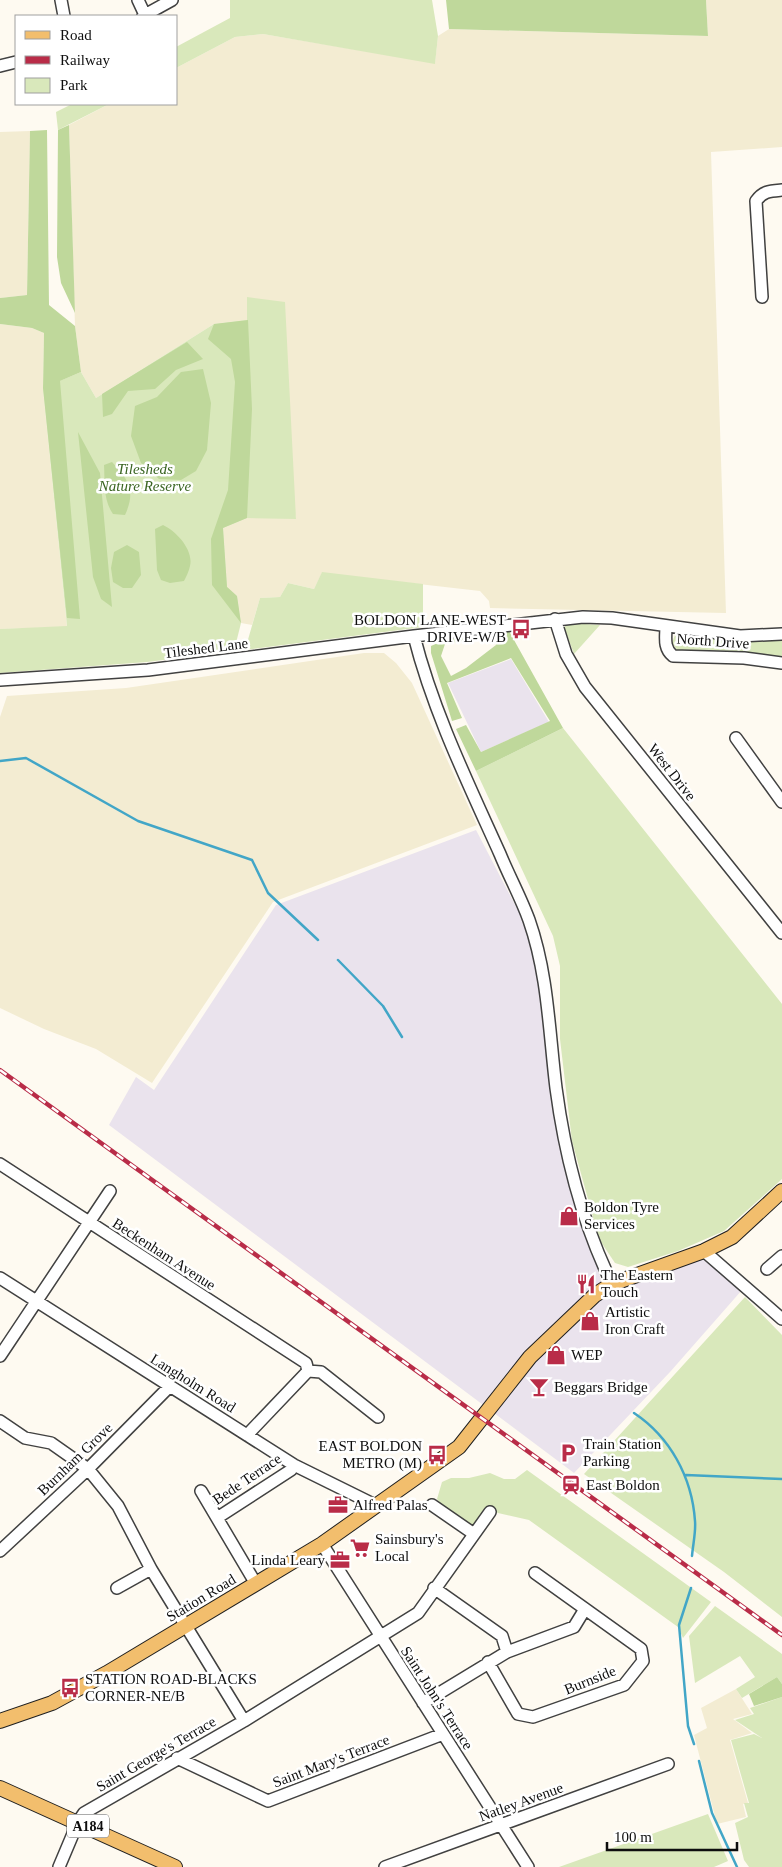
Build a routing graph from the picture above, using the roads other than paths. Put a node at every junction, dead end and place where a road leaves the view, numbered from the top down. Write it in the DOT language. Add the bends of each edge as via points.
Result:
graph roads {
  1 [pos="61,0"];
  2 [pos="138,0"];
  3 [pos="172,0"];
  4 [pos="64,15"];
  5 [pos="144,15"];
  6 [pos="146,15"];
  7 [pos="15,62"];
  8 [pos="0,66"];
  9 [pos="782,190"];
  10 [pos="762,296"];
  11 [pos="555,619"];
  12 [pos="666,626"];
  13 [pos="782,634"];
  14 [pos="414,636"];
  15 [pos="782,663"];
  16 [pos="0,680"];
  17 [pos="736,738"];
  18 [pos="782,802"];
  19 [pos="782,933"];
  20 [pos="0,1164"];
  21 [pos="782,1190"];
  22 [pos="110,1191"];
  23 [pos="89,1223"];
  24 [pos="704,1251"];
  25 [pos="781,1258"];
  26 [pos="767,1269"];
  27 [pos="0,1278"];
  28 [pos="612,1284"];
  29 [pos="37,1302"];
  30 [pos="782,1319"];
  31 [pos="0,1356"];
  32 [pos="308,1371"];
  33 [pos="170,1386"];
  34 [pos="378,1417"];
  35 [pos="0,1421"];
  36 [pos="247,1435"];
  37 [pos="294,1465"];
  38 [pos="88,1469"];
  39 [pos="201,1491"];
  40 [pos="374,1505"];
  41 [pos="432,1505"];
  42 [pos="490,1512"];
  43 [pos="217,1518"];
  44 [pos="474,1534"];
  45 [pos="322,1544"];
  46 [pos="0,1551"];
  47 [pos="151,1570"];
  48 [pos="536,1573"];
  49 [pos="256,1584"];
  50 [pos="117,1588"];
  51 [pos="434,1588"];
  52 [pos="585,1609"];
  53 [pos="186,1626"];
  54 [pos="381,1638"];
  55 [pos="507,1652"];
  56 [pos="488,1662"];
  57 [pos="423,1703"];
  58 [pos="0,1721"];
  59 [pos="244,1721"];
  60 [pos="443,1734"];
  61 [pos="177,1758"];
  62 [pos="668,1764"];
  63 [pos="0,1788"];
  64 [pos="78,1822"];
  65 [pos="501,1825"];
  66 [pos="58,1867"];
  67 [pos="175,1867"];
  68 [pos="385,1867"];
  69 [pos="528,1867"];
  1 -- 4 [label="street"];
  2 -- 5 [label="street"];
  3 -- 6 [label="street"];
  7 -- 8 [label="street"];
  9 -- 10 [label="street" via="768,191 756,201"];
  11 -- 12 [label="street, Tileshed Lane" via="612,618"];
  11 -- 14 [label="street, Tileshed Lane"];
  11 -- 19 [label="street, West Drive" via="566,654 585,687"];
  12 -- 13 [label="street, Tileshed Lane" via="740,636"];
  12 -- 15 [label="street, North Drive" via="666,645 673,656 744,658"];
  14 -- 16 [label="street, Tileshed Lane" via="155,669"];
  14 -- 28 [label="street" via="464,774 529,920 546,985 556,1089 574,1185 593,1246"];
  17 -- 18 [label="street"];
  20 -- 23 [label="street, Beckenham Avenue"];
  21 -- 24 [label="main road, Station Road" via="732,1237"];
  22 -- 23 [label="street"];
  23 -- 29 [label="street"];
  23 -- 32 [label="street, Beckenham Avenue" via="306,1363"];
  24 -- 28 [label="main road, Station Road"];
  24 -- 30 [label="street"];
  25 -- 26 [label="street"];
  27 -- 29 [label="street, Langholm Road"];
  28 -- 40 [label="main road, Station Road" via="595,1295 530,1357 459,1447"];
  29 -- 31 [label="street"];
  29 -- 33 [label="street, Langholm Road"];
  32 -- 34 [label="street" via="321,1372"];
  32 -- 36 [label="street"];
  33 -- 36 [label="street, Langholm Road"];
  33 -- 38 [label="street, Burnham Grove"];
  35 -- 38 [label="street" via="26,1438 51,1443"];
  36 -- 37 [label="street, Langholm Road"];
  37 -- 40 [label="street, Langholm Road"];
  37 -- 43 [label="street, Bede Terrace"];
  38 -- 46 [label="street, Burnham Grove"];
  38 -- 47 [label="street" via="118,1506"];
  39 -- 43 [label="street"];
  40 -- 45 [label="main road, Station Road"];
  41 -- 44 [label="street"];
  42 -- 44 [label="street, Saint George's Terrace"];
  43 -- 49 [label="street"];
  44 -- 51 [label="street, Saint George's Terrace"];
  45 -- 49 [label="main road, Station Road"];
  45 -- 54 [label="street, Saint John's Terrace"];
  47 -- 50 [label="street"];
  47 -- 53 [label="street"];
  48 -- 52 [label="street, Burnside"];
  49 -- 53 [label="main road, Station Road"];
  51 -- 54 [label="street, Saint George's Terrace" via="418,1613"];
  51 -- 55 [label="street" via="502,1636"];
  52 -- 55 [label="street" via="574,1627"];
  52 -- 56 [label="street, Burnside" via="641,1649 643,1660 624,1685 533,1718 518,1714"];
  53 -- 58 [label="main road, Station Road" via="52,1703"];
  53 -- 59 [label="street"];
  54 -- 57 [label="street, Saint John's Terrace"];
  54 -- 59 [label="street, Saint George's Terrace"];
  55 -- 56 [label="street"];
  56 -- 57 [label="street"];
  57 -- 60 [label="street, Saint John's Terrace"];
  59 -- 61 [label="street, Saint George's Terrace"];
  60 -- 61 [label="street, Saint Mary's Terrace" via="268,1801"];
  60 -- 65 [label="street, Saint John's Terrace"];
  61 -- 64 [label="street, Saint George's Terrace" via="84,1813"];
  62 -- 65 [label="street, Natley Avenue"];
  63 -- 64 [label="main road, A184"];
  64 -- 66 [label="street"];
  64 -- 67 [label="main road, A184"];
  65 -- 68 [label="street, Natley Avenue"];
  65 -- 69 [label="street, Saint John's Terrace"];
}
